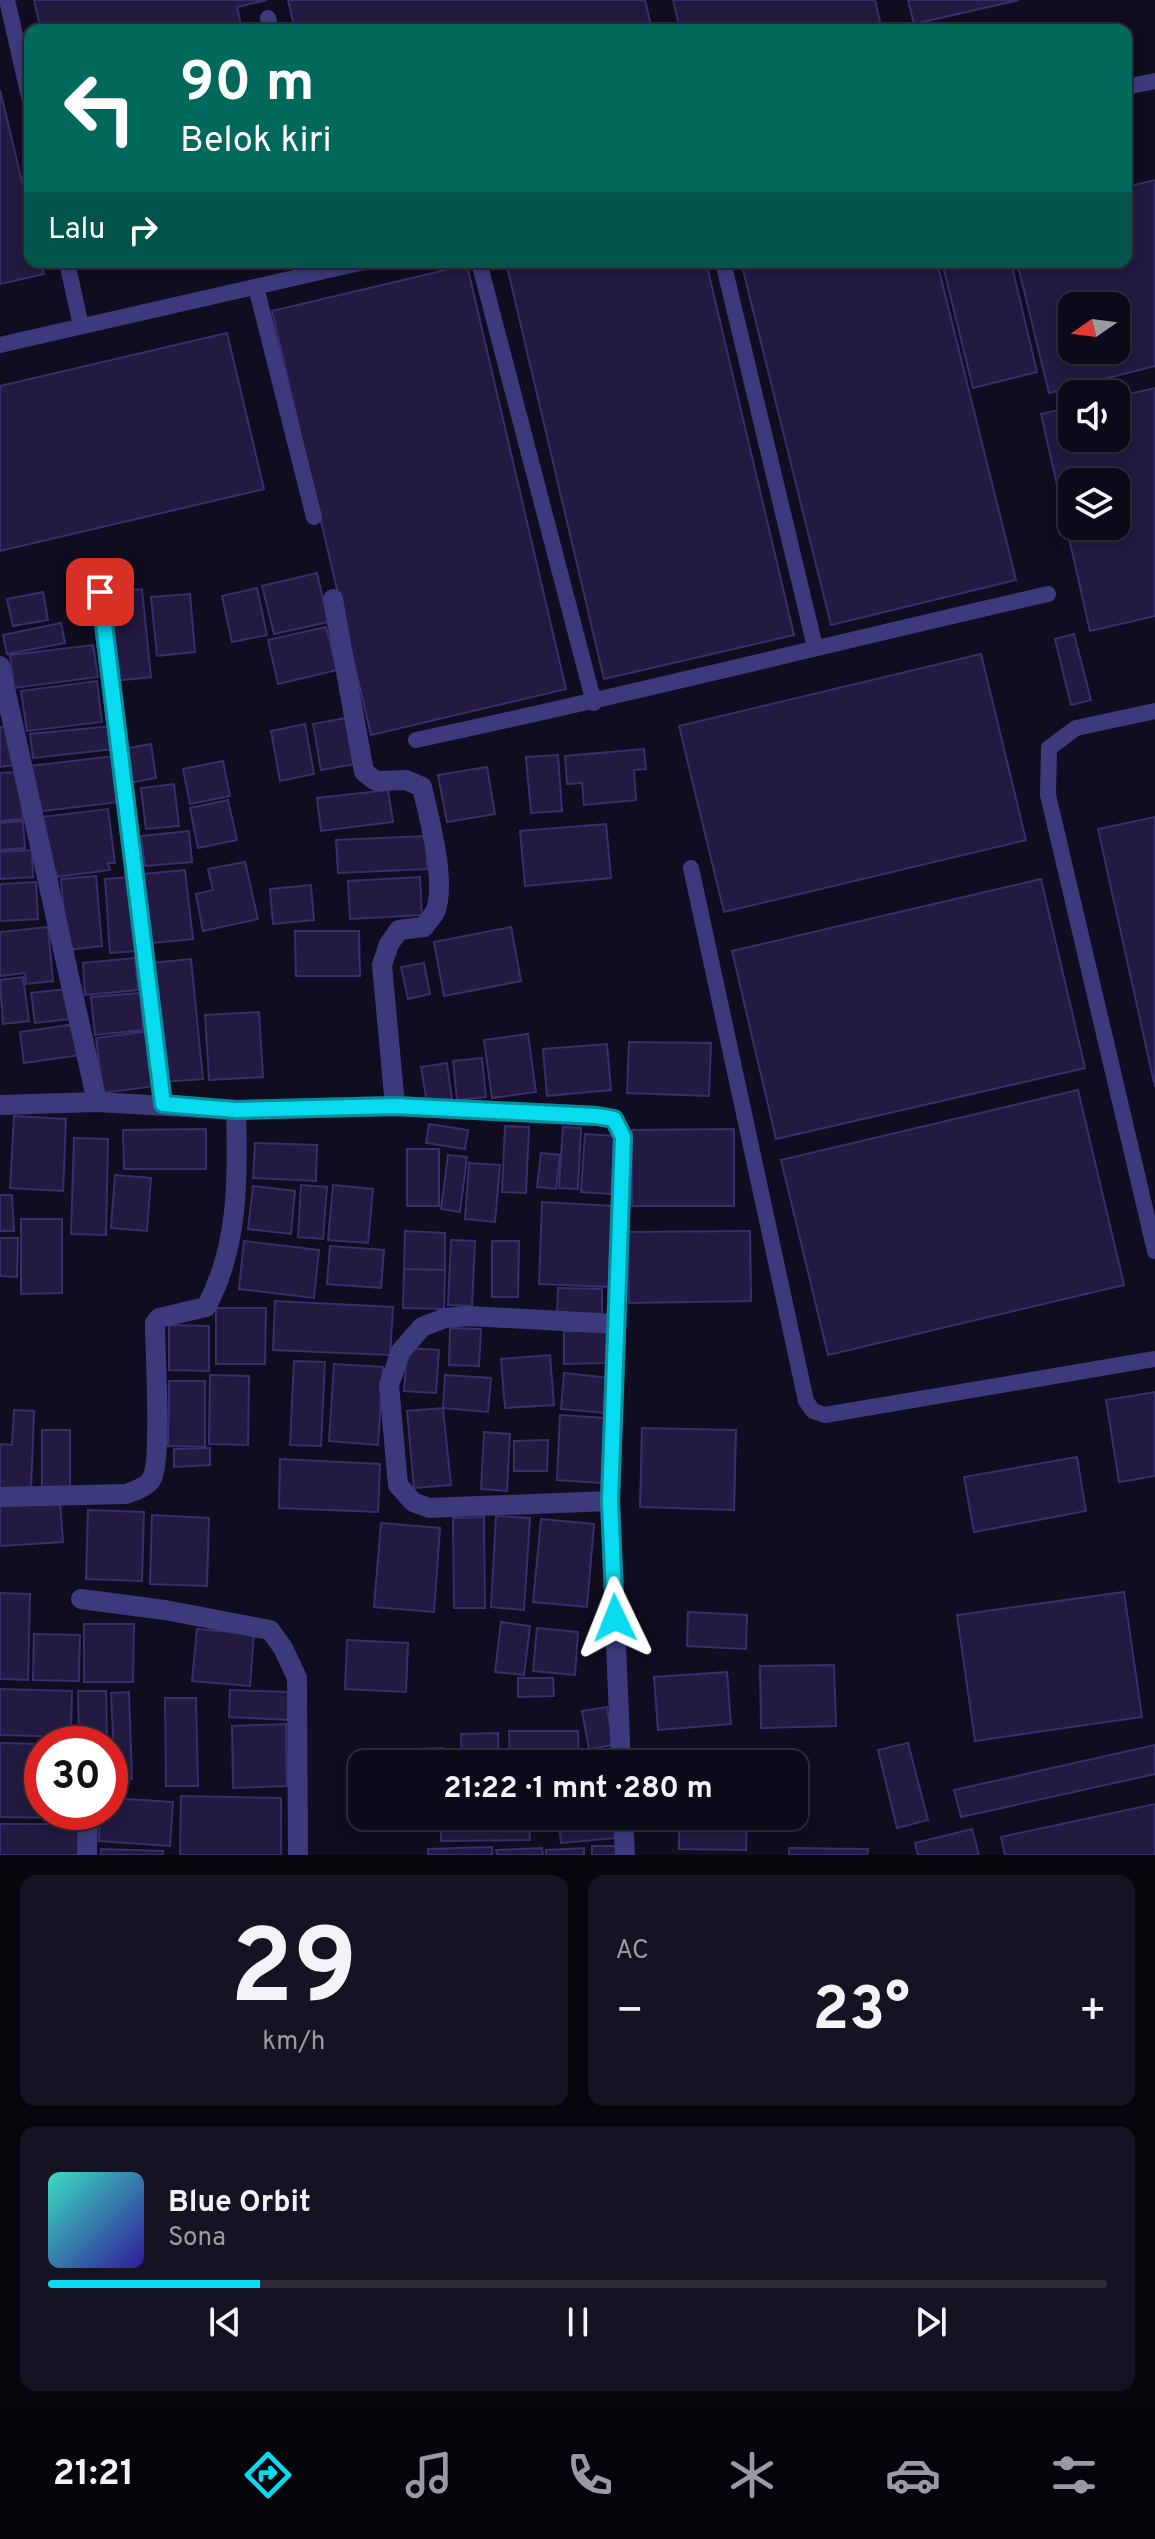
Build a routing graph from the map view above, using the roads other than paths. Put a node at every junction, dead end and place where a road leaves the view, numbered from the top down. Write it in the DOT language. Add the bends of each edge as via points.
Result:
graph roads {
  1 [pos="7,0"];
  2 [pos="24,75"];
  3 [pos="1155,81"];
  4 [pos="1132,86"];
  5 [pos="68,268"];
  6 [pos="318,268"];
  7 [pos="481,268"];
  8 [pos="724,268"];
  9 [pos="256,287"];
  10 [pos="81,326"];
  11 [pos="0,345"];
  12 [pos="314,517"];
  13 [pos="100,592"];
  14 [pos="1048,594"];
  15 [pos="333,599"];
  16 [pos="815,647"];
  17 [pos="0,666"];
  18 [pos="594,703"];
  19 [pos="1155,711"];
  20 [pos="416,740"];
  21 [pos="691,868"];
  22 [pos="97,1102"];
  23 [pos="163,1104"];
  24 [pos="0,1105"];
  25 [pos="395,1106"];
  26 [pos="236,1110"];
  27 [pos="1155,1251"];
  28 [pos="617,1324"];
  29 [pos="1155,1359"];
  30 [pos="0,1497"];
  31 [pos="610,1501"];
  32 [pos="81,1599"];
  33 [pos="620,1750"];
  34 [pos="88,1830"];
  35 [pos="624,1830"];
  36 [pos="87,1855"];
  37 [pos="298,1855"];
  38 [pos="625,1855"];
  1 -- 2 [label="lane"];
  3 -- 4 [label="lane"];
  5 -- 10 [label="lane"];
  6 -- 9 [label="lane"];
  7 -- 18 [label="lane"];
  8 -- 16 [label="lane"];
  9 -- 10 [label="lane"];
  9 -- 12 [label="lane"];
  10 -- 11 [label="lane"];
  13 -- 23 [label="street"];
  14 -- 16 [label="lane"];
  15 -- 25 [label="street" via="364,772 376,781 406,780 422,787 434,836 439,894 434,913 424,927 399,930 382,965"];
  16 -- 18 [label="lane"];
  17 -- 22 [label="street"];
  18 -- 20 [label="lane"];
  19 -- 27 [label="lane" via="1076,728 1049,748 1048,795"];
  21 -- 29 [label="lane" via="806,1401 813,1411 825,1415"];
  22 -- 23 [label="street"];
  22 -- 24 [label="street"];
  23 -- 26 [label="street"];
  25 -- 26 [label="street"];
  25 -- 28 [label="street" via="614,1119 623,1137"];
  26 -- 30 [label="street" via="238,1176 231,1238 211,1297 206,1307 155,1323 152,1478 126,1494"];
  28 -- 31 [label="street"];
  28 -- 31 [label="street" via="445,1318 422,1327 401,1351 389,1385 398,1485 413,1502 429,1508"];
  31 -- 33 [label="street"];
  32 -- 37 [label="street" via="270,1630 297,1678"];
  34 -- 36 [label="street"];
  35 -- 38 [label="street"];
}
